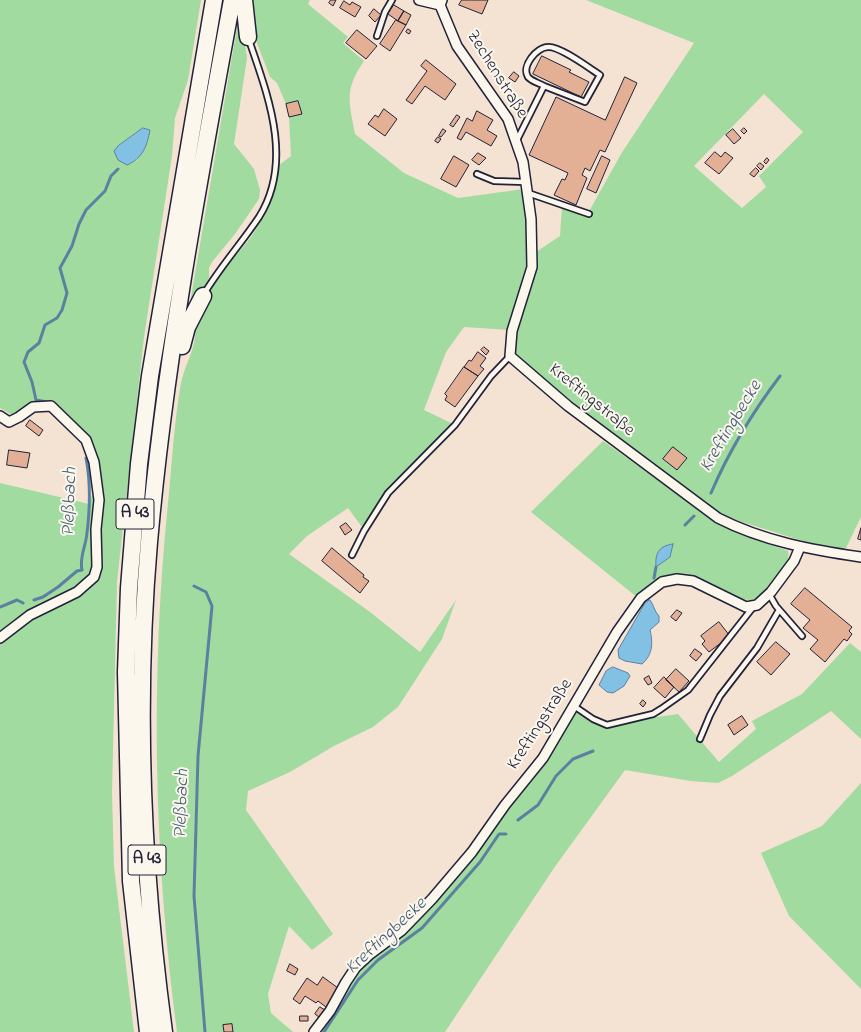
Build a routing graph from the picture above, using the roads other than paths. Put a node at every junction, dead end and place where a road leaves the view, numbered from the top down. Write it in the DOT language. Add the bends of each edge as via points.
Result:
graph roads {
  1 [pos="214,0"];
  2 [pos="232,0"];
  3 [pos="244,0"];
  4 [pos="392,0"];
  5 [pos="419,0"];
  6 [pos="441,2"];
  7 [pos="377,36"];
  8 [pos="248,37"];
  9 [pos="544,86"];
  10 [pos="516,141"];
  11 [pos="477,174"];
  12 [pos="526,182"];
  13 [pos="528,193"];
  14 [pos="589,214"];
  15 [pos="203,296"];
  16 [pos="510,356"];
  17 [pos="163,409"];
  18 [pos="0,416"];
  19 [pos="800,547"];
  20 [pos="352,555"];
  21 [pos="861,557"];
  22 [pos="769,594"];
  23 [pos="754,606"];
  24 [pos="779,610"];
  25 [pos="802,636"];
  26 [pos="0,638"];
  27 [pos="574,706"];
  28 [pos="700,739"];
  29 [pos="148,1032"];
  30 [pos="164,1032"];
  31 [pos="314,1032"];
  1 -- 29 [label="highway, A 43" via="150,376 139,464 130,588 126,672 131,881"];
  2 -- 17 [label="highway, A 43"];
  3 -- 8 [label="highway"];
  4 -- 7 [label="lane"];
  5 -- 6 [label="street"];
  6 -- 10 [label="street, Zechenstraße" via="457,46 498,102"];
  8 -- 15 [label="lane" via="273,116 276,164 271,190 259,216 215,274"];
  9 -- 9 [label="lane" via="586,102 600,75 556,49 548,47 537,51 526,74"];
  9 -- 10 [label="lane"];
  10 -- 12 [label="street, Zechenstraße" via="524,162"];
  11 -- 12 [label="lane" via="494,181"];
  12 -- 13 [label="street, Zechenstraße"];
  13 -- 14 [label="lane"];
  13 -- 16 [label="street, Zechenstraße" via="532,267 512,332"];
  15 -- 17 [label="highway" via="187,327"];
  16 -- 19 [label="street, Kreftingstraße" via="568,406 718,518 736,527"];
  16 -- 20 [label="lane" via="491,376 455,425 388,493"];
  17 -- 30 [label="highway, A 43" via="145,610 143,775 155,967"];
  18 -- 26 [label="street" via="9,422 33,407 51,406 86,440 94,462 98,500 97,567 94,577 77,592 30,615"];
  19 -- 21 [label="street, Kreftingstraße"];
  19 -- 22 [label="street" via="794,561"];
  22 -- 23 [label="street"];
  22 -- 24 [label="lane"];
  23 -- 27 [label="lane" via="684,695 657,711 607,725"];
  23 -- 27 [label="street, Kreftingstraße" via="746,607 693,581 677,579 662,582 640,598"];
  24 -- 25 [label="lane"];
  24 -- 28 [label="lane" via="757,648 720,696"];
  27 -- 31 [label="street, Kreftingstraße" via="543,758 472,852 405,927 356,967 330,1011"];
}
